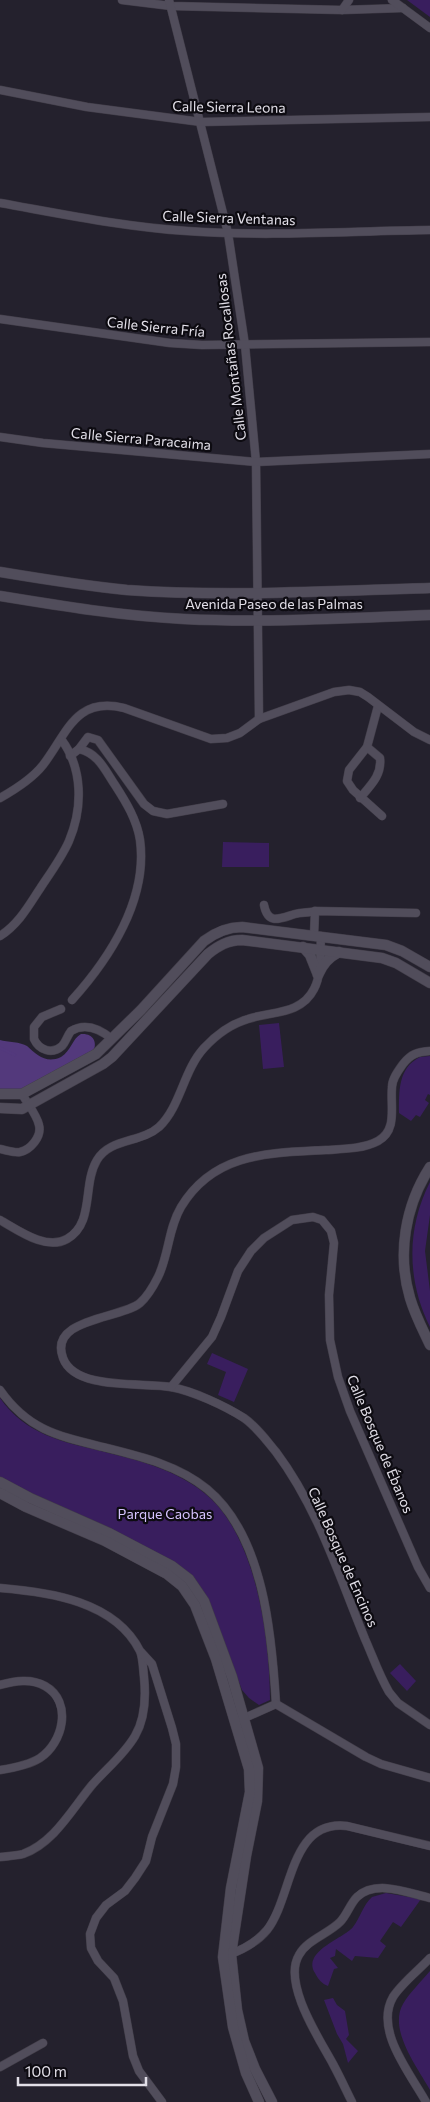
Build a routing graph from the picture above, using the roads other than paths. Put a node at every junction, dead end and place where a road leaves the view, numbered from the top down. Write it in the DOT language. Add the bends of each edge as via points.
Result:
graph roads {
  1 [pos="122,0"];
  2 [pos="349,0"];
  3 [pos="392,0"];
  4 [pos="170,3"];
  5 [pos="403,8"];
  6 [pos="342,10"];
  7 [pos="430,28"];
  8 [pos="0,90"];
  9 [pos="430,117"];
  10 [pos="201,122"];
  11 [pos="0,203"];
  12 [pos="430,230"];
  13 [pos="228,233"];
  14 [pos="0,319"];
  15 [pos="430,342"];
  16 [pos="245,345"];
  17 [pos="0,437"];
  18 [pos="430,454"];
  19 [pos="256,462"];
  20 [pos="0,572"];
  21 [pos="430,588"];
  22 [pos="256,593"];
  23 [pos="0,596"];
  24 [pos="430,615"];
  25 [pos="257,621"];
  26 [pos="378,706"];
  27 [pos="259,719"];
  28 [pos="61,739"];
  29 [pos="430,740"];
  30 [pos="367,746"];
  31 [pos="79,749"];
  32 [pos="70,756"];
  33 [pos="0,798"];
  34 [pos="360,798"];
  35 [pos="224,804"];
  36 [pos="382,816"];
  37 [pos="264,905"];
  38 [pos="316,911"];
  39 [pos="416,913"];
  40 [pos="0,936"];
  41 [pos="317,936"];
  42 [pos="303,947"];
  43 [pos="320,950"];
  44 [pos="339,952"];
  45 [pos="430,968"];
  46 [pos="318,975"];
  47 [pos="430,983"];
  48 [pos="162,986"];
  49 [pos="170,994"];
  50 [pos="72,1000"];
  51 [pos="61,1009"];
  52 [pos="112,1039"];
  53 [pos="430,1051"];
  54 [pos="0,1094"];
  55 [pos="22,1094"];
  56 [pos="28,1106"];
  57 [pos="0,1108"];
  58 [pos="0,1149"];
  59 [pos="430,1167"];
  60 [pos="0,1220"];
  61 [pos="430,1345"];
  62 [pos="171,1387"];
  63 [pos="0,1390"];
  64 [pos="0,1482"];
  65 [pos="0,1493"];
  66 [pos="78,1525"];
  67 [pos="0,1588"];
  68 [pos="430,1588"];
  69 [pos="141,1652"];
  70 [pos="0,1685"];
  71 [pos="276,1704"];
  72 [pos="239,1720"];
  73 [pos="430,1725"];
  74 [pos="0,1770"];
  75 [pos="430,1778"];
  76 [pos="430,1846"];
  77 [pos="0,1857"];
  78 [pos="430,1898"];
  79 [pos="227,1956"];
  80 [pos="430,1958"];
  81 [pos="43,2043"];
  82 [pos="0,2067"];
  83 [pos="162,2102"];
  84 [pos="259,2102"];
  85 [pos="272,2102"];
  86 [pos="352,2102"];
  87 [pos="426,2102"];
  1 -- 4 [label="street"];
  2 -- 6 [label="street"];
  3 -- 5 [label="street"];
  4 -- 6 [label="street"];
  4 -- 10 [label="street, Calle Montañas Rocallosas"];
  5 -- 6 [label="street"];
  5 -- 7 [label="street"];
  8 -- 10 [label="street, Calle Sierra Leona" via="86,108"];
  9 -- 10 [label="street, Calle Sierra Leona"];
  10 -- 13 [label="street, Calle Montañas Rocallosas"];
  11 -- 13 [label="street, Calle Sierra Ventanas" via="95,220"];
  12 -- 13 [label="street, Calle Sierra Ventanas"];
  13 -- 16 [label="street, Calle Montañas Rocallosas"];
  14 -- 16 [label="street, Calle Sierra Fría" via="170,343"];
  15 -- 16 [label="street, Calle Sierra Fría"];
  16 -- 19 [label="street, Calle Montañas Rocallosas"];
  17 -- 19 [label="street, Calle Sierra Paracaima"];
  18 -- 19 [label="street, Calle Sierra Paracaima"];
  19 -- 22 [label="street, Calle Montañas Rocallosas"];
  20 -- 22 [label="street, Avenida Paseo de las Palmas" via="127,590"];
  21 -- 22 [label="street, Avenida Paseo de las Palmas"];
  22 -- 25 [label="street, Calle Montañas Rocallosas"];
  23 -- 25 [label="street, Avenida Paseo de las Palmas" via="121,614"];
  24 -- 25 [label="street, Avenida Paseo de las Palmas"];
  25 -- 27 [label="street, Calle Montañas Rocallosas"];
  26 -- 27 [label="street" via="360,692 349,690 334,692"];
  26 -- 29 [label="street"];
  26 -- 30 [label="street"];
  27 -- 28 [label="street" via="240,733 211,739 110,704 96,706 81,714"];
  28 -- 32 [label="street"];
  28 -- 33 [label="street" via="31,777"];
  30 -- 34 [label="street" via="349,770 348,781"];
  30 -- 34 [label="street" via="380,758 381,766 376,779"];
  31 -- 32 [label="street"];
  31 -- 35 [label="street" via="88,737 98,740 144,804 157,812 167,814"];
  31 -- 50 [label="street" via="96,758 125,801 140,838 142,860 139,884 116,939"];
  32 -- 40 [label="street" via="75,766 79,796 69,841 20,919"];
  34 -- 36 [label="street"];
  37 -- 38 [label="street" via="268,916 277,919"];
  38 -- 39 [label="street"];
  38 -- 41 [label="street"];
  41 -- 43 [label="street"];
  41 -- 45 [label="street" via="386,945"];
  41 -- 48 [label="street" via="242,927 221,930 204,941"];
  42 -- 43 [label="street"];
  42 -- 46 [label="street"];
  42 -- 49 [label="street" via="242,940 226,942 208,954"];
  43 -- 44 [label="street"];
  43 -- 46 [label="street"];
  44 -- 46 [label="street" via="330,957"];
  44 -- 47 [label="street" via="390,960"];
  46 -- 60 [label="street" via="314,989 295,1008 249,1018 219,1034 196,1058 163,1122 145,1137 110,1147 100,1155 93,1170 82,1225 72,1236 60,1242 46,1242"];
  48 -- 49 [label="street"];
  48 -- 52 [label="street"];
  49 -- 56 [label="street" via="112,1057 93,1071"];
  51 -- 52 [label="street" via="42,1017 34,1027 34,1039 42,1048 58,1049 71,1032 82,1028 97,1028"];
  52 -- 55 [label="street" via="86,1060"];
  53 -- 62 [label="street, Calle Bosque de Encinos" via="417,1052 397,1072 392,1085 392,1123 379,1140 339,1149 253,1155 230,1163 209,1176 187,1198 176,1215 152,1290 127,1311 78,1325 67,1333 61,1346 62,1358 81,1376 100,1382"];
  54 -- 55 [label="street"];
  55 -- 56 [label="street"];
  56 -- 57 [label="street" via="22,1109"];
  56 -- 58 [label="street" via="40,1126 35,1142 17,1152"];
  59 -- 61 [label="street" via="409,1213 404,1256 410,1298"];
  62 -- 68 [label="street, Calle Bosque de Ébanos" via="212,1337 238,1271 257,1244 292,1220 313,1217 322,1220 331,1231 334,1243 328,1295 330,1340 338,1377 350,1411"];
  62 -- 73 [label="street, Calle Bosque de Encinos" via="242,1417 264,1436 304,1496 388,1692 403,1707"];
  63 -- 71 [label="street" via="18,1412 46,1431 154,1460 195,1480 221,1502 241,1533 256,1573 272,1646"];
  64 -- 66 [label="street"];
  65 -- 66 [label="street"];
  66 -- 72 [label="street" via="167,1574 187,1592 195,1605"];
  67 -- 69 [label="street" via="39,1592 94,1609 113,1620"];
  69 -- 77 [label="street" via="146,1691 136,1736 55,1832 22,1854"];
  69 -- 83 [label="street" via="152,1664 158,1678 176,1744 173,1784 146,1861 125,1891 106,1905 96,1918 90,1934 91,1948 114,1978 123,2001 133,2056 139,2071"];
  70 -- 74 [label="street" via="17,1681 46,1686 61,1708 62,1723 51,1749 39,1759 17,1768"];
  71 -- 72 [label="street"];
  71 -- 75 [label="street" via="366,1757"];
  72 -- 79 [label="street" via="250,1792 231,1888"];
  76 -- 79 [label="street" via="347,1826 320,1830 302,1848 267,1930 253,1943"];
  78 -- 86 [label="street" via="390,1889 365,1891 336,1926 299,1954 295,1965 298,1991 314,2032"];
  79 -- 84 [label="street" via="233,2027 246,2073"];
  79 -- 85 [label="street" via="244,2041"];
  80 -- 87 [label="street" via="394,1996 387,2024 391,2040"];
  81 -- 82 [label="street"];
}
